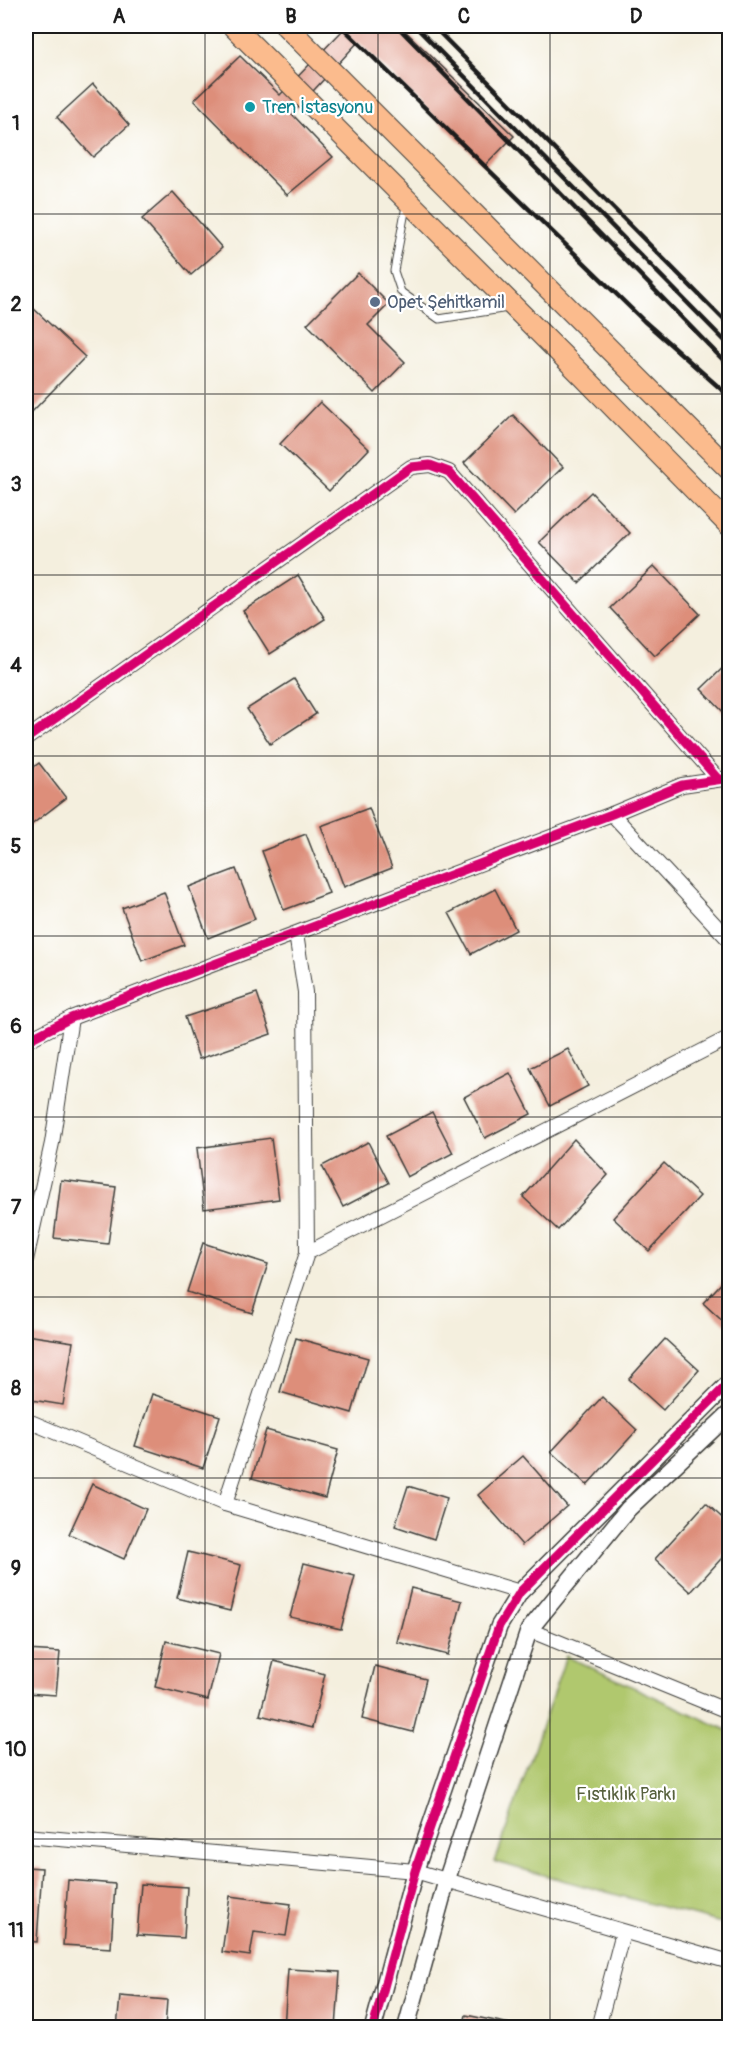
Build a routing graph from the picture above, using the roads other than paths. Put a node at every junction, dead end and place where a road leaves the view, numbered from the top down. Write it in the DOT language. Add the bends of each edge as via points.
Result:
graph roads {
  1 [pos="233,26"];
  2 [pos="286,26"];
  3 [pos="407,200"];
  4 [pos="514,307"];
  5 [pos="729,470"];
  6 [pos="729,526"];
  7 [pos="26,739"];
  8 [pos="724,779"];
  9 [pos="612,814"];
  10 [pos="296,934"];
  11 [pos="729,940"];
  12 [pos="71,1018"];
  13 [pos="729,1037"];
  14 [pos="26,1041"];
  15 [pos="307,1253"];
  16 [pos="26,1260"];
  17 [pos="729,1382"];
  18 [pos="729,1413"];
  19 [pos="26,1420"];
  20 [pos="225,1504"];
  21 [pos="520,1592"];
  22 [pos="529,1630"];
  23 [pos="729,1712"];
  24 [pos="26,1836"];
  25 [pos="415,1871"];
  26 [pos="447,1879"];
  27 [pos="623,1932"];
  28 [pos="729,1962"];
  29 [pos="374,2028"];
  30 [pos="406,2028"];
  31 [pos="598,2028"];
  1 -- 3 [label="main road"];
  2 -- 5 [label="main road"];
  3 -- 4 [label="main road"];
  3 -- 4 [label="lane" via="394,271 401,292 439,319"];
  4 -- 6 [label="main road"];
  7 -- 8 [label="street" via="411,467 430,465 449,472"];
  8 -- 9 [label="street" via="682,785"];
  9 -- 10 [label="street"];
  9 -- 11 [label="street"];
  10 -- 12 [label="street"];
  10 -- 15 [label="street" via="305,992"];
  12 -- 14 [label="street"];
  12 -- 16 [label="street" via="52,1143"];
  13 -- 15 [label="street"];
  15 -- 20 [label="street"];
  17 -- 21 [label="street"];
  18 -- 22 [label="street" via="628,1509"];
  19 -- 20 [label="street"];
  20 -- 21 [label="street"];
  21 -- 25 [label="street" via="499,1626"];
  22 -- 23 [label="street"];
  22 -- 26 [label="street"];
  24 -- 25 [label="street"];
  25 -- 26 [label="street"];
  25 -- 29 [label="street"];
  26 -- 27 [label="street"];
  26 -- 30 [label="street"];
  27 -- 28 [label="street"];
  27 -- 31 [label="street"];
}
